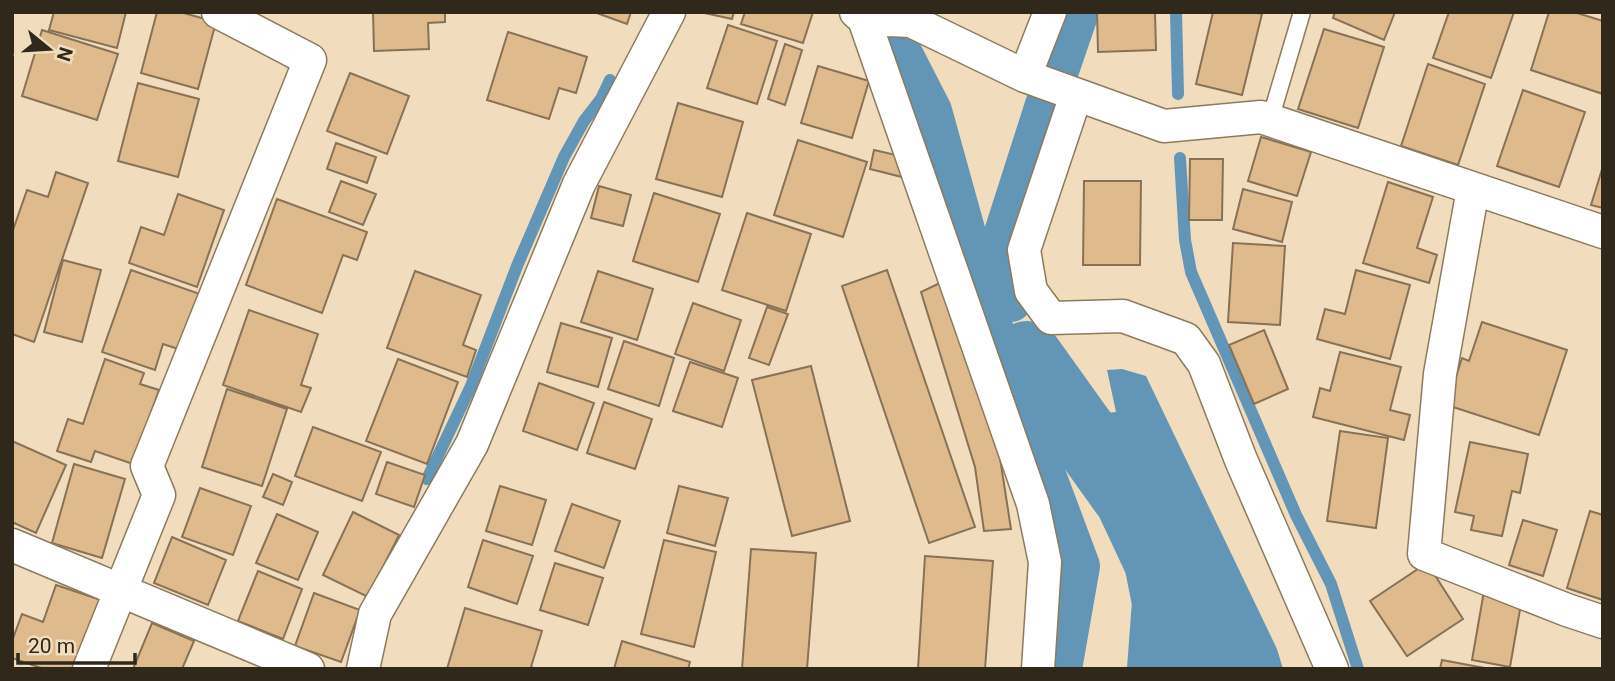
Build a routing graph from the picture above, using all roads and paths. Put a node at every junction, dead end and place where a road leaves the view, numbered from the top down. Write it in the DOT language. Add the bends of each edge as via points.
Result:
graph roads {
  1 [pos="218,12"];
  2 [pos="669,12"];
  3 [pos="1050,12"];
  4 [pos="1302,12"];
  5 [pos="860,15"];
  6 [pos="1051,86"];
  7 [pos="1270,120"];
  8 [pos="1474,189"];
  9 [pos="1603,232"];
  10 [pos="12,545"];
  11 [pos="121,589"];
  12 [pos="1603,622"];
  13 [pos="89,669"];
  14 [pos="308,669"];
  15 [pos="363,669"];
  16 [pos="1038,669"];
  17 [pos="1332,669"];
  1 -- 11 [label="street" via="310,60 147,466 159,495"];
  2 -- 15 [label="street" via="579,184 472,444 375,614"];
  3 -- 6 [label="street"];
  4 -- 7 [label="lane"];
  5 -- 6 [label="street" via="911,21"];
  5 -- 16 [label="street" via="1033,504 1045,562"];
  6 -- 7 [label="street" via="1164,126 1261,117"];
  6 -- 17 [label="street" via="1024,250 1031,290 1051,318 1123,316 1186,339 1204,364"];
  7 -- 8 [label="street"];
  8 -- 9 [label="street"];
  8 -- 12 [label="street" via="1440,374 1424,554"];
  10 -- 11 [label="street"];
  11 -- 13 [label="street"];
  11 -- 14 [label="street"];
}
